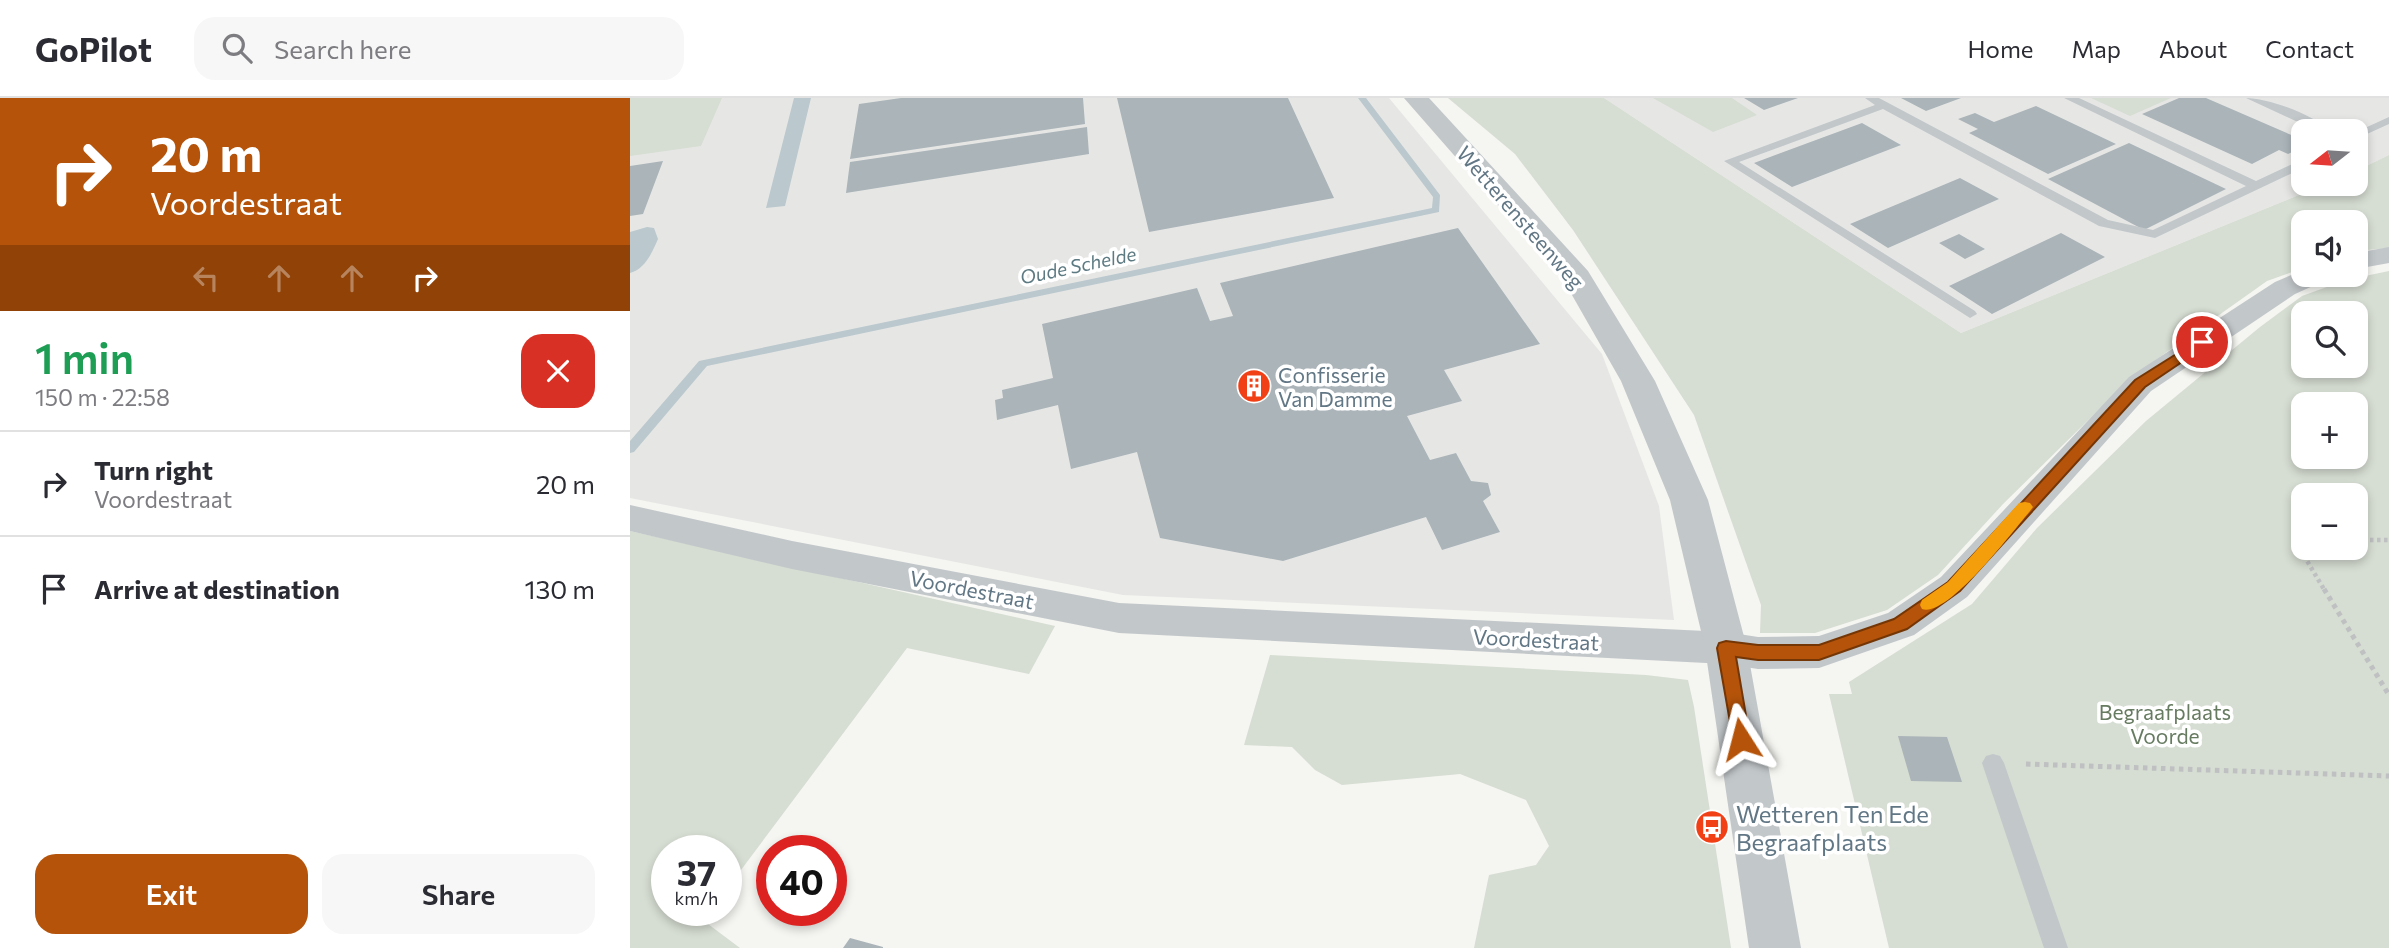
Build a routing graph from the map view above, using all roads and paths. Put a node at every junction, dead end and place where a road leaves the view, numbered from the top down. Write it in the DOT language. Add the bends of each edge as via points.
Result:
graph roads {
  1 [pos="1416,98"];
  2 [pos="1871,98"];
  3 [pos="2070,98"];
  4 [pos="2252,98"];
  5 [pos="1884,105"];
  6 [pos="2303,119"];
  7 [pos="2389,120"];
  8 [pos="2368,130"];
  9 [pos="2291,169"];
  10 [pos="2257,186"];
  11 [pos="2389,255"];
  12 [pos="2368,259"];
  13 [pos="2291,285"];
  14 [pos="1970,314"];
  15 [pos="630,518"];
  16 [pos="2368,540"];
  17 [pos="2389,540"];
  18 [pos="2307,560"];
  19 [pos="1726,648"];
  20 [pos="2389,695"];
  21 [pos="1993,763"];
  22 [pos="2389,776"];
  23 [pos="1775,948"];
  24 [pos="2056,948"];
  1 -- 19 [label="street, Wetterensteenweg" via="1577,277 1638,381 1689,500"];
  2 -- 5 [label="lane"];
  3 -- 10 [label="lane"];
  4 -- 6 [label="lane"];
  5 -- 10 [label="lane" via="2104,223 2155,234"];
  5 -- 14 [label="lane" via="1730,161"];
  7 -- 8 [label="lane"];
  9 -- 10 [label="lane"];
  11 -- 12 [label="street"];
  13 -- 19 [label="street, Voordestraat" via="2140,384 1954,586 1900,624 1819,652 1758,653"];
  15 -- 19 [label="street, Voordestraat" via="792,555 1119,618"];
  16 -- 17 [label="path"];
  18 -- 20 [label="path"];
  19 -- 23 [label="street, Wetterensteenweg"];
  21 -- 22 [label="path"];
  21 -- 24 [label="lane"];
}
